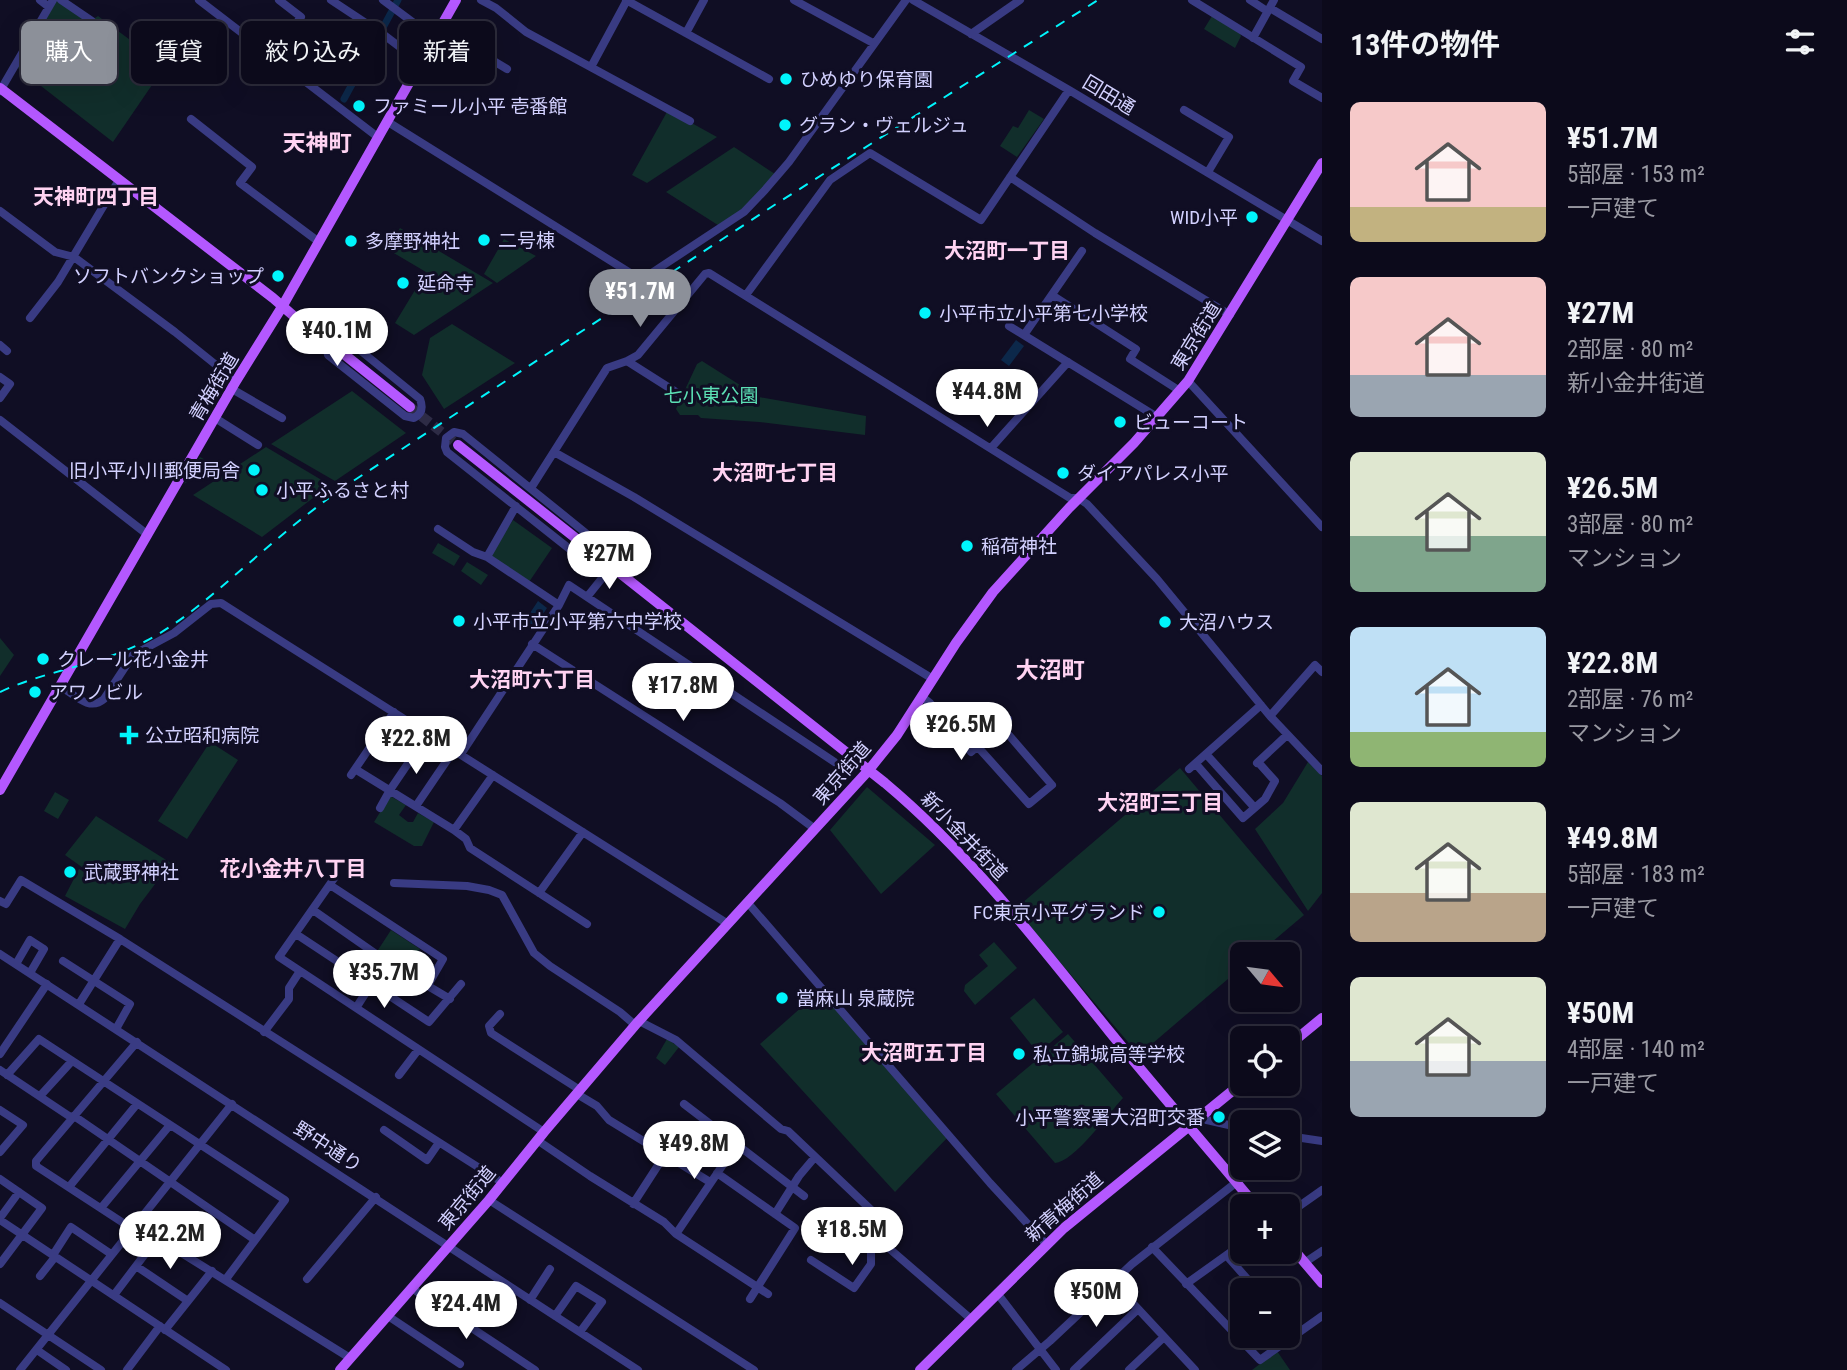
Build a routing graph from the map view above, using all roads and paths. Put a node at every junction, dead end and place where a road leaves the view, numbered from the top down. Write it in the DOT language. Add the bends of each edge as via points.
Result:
graph roads {
  1 [pos="40,0"];
  2 [pos="61,0"];
  3 [pos="199,0"];
  4 [pos="279,0"];
  5 [pos="331,0"];
  6 [pos="456,0"];
  7 [pos="481,0"];
  8 [pos="627,0"];
  9 [pos="796,0"];
  10 [pos="905,0"];
  11 [pos="913,0"];
  12 [pos="1020,0"];
  13 [pos="1192,0"];
  14 [pos="1250,0"];
  15 [pos="700,1"];
  16 [pos="51,3"];
  17 [pos="390,5"];
  18 [pos="1270,6"];
  19 [pos="92,21"];
  20 [pos="298,21"];
  21 [pos="416,21"];
  22 [pos="444,21"];
  23 [pos="241,32"];
  24 [pos="686,33"];
  25 [pos="971,34"];
  26 [pos="1253,37"];
  27 [pos="1322,39"];
  28 [pos="873,43"];
  29 [pos="399,47"];
  30 [pos="495,63"];
  31 [pos="592,67"];
  32 [pos="507,69"];
  33 [pos="769,79"];
  34 [pos="309,84"];
  35 [pos="409,84"];
  36 [pos="0,89"];
  37 [pos="1069,90"];
  38 [pos="1322,98"];
  39 [pos="1184,110"];
  40 [pos="191,119"];
  41 [pos="690,121"];
  42 [pos="388,122"];
  43 [pos="379,138"];
  44 [pos="1322,163"];
  45 [pos="1208,172"];
  46 [pos="1010,177"];
  47 [pos="119,180"];
  48 [pos="0,211"];
  49 [pos="1288,220"];
  50 [pos="1322,241"];
  51 [pos="319,242"];
  52 [pos="1082,251"];
  53 [pos="74,257"];
  54 [pos="641,280"];
  55 [pos="746,295"];
  56 [pos="1052,295"];
  57 [pos="680,304"];
  58 [pos="282,307"];
  59 [pos="1230,315"];
  60 [pos="30,318"];
  61 [pos="296,318"];
  62 [pos="1009,326"];
  63 [pos="1024,335"];
  64 [pos="325,339"];
  65 [pos="627,361"];
  66 [pos="1068,362"];
  67 [pos="0,377"];
  68 [pos="1188,381"];
  69 [pos="234,385"];
  70 [pos="1180,391"];
  71 [pos="679,394"];
  72 [pos="0,398"];
  73 [pos="410,407"];
  74 [pos="1157,417"];
  75 [pos="215,418"];
  76 [pos="282,418"];
  77 [pos="0,421"];
  78 [pos="258,445"];
  79 [pos="458,445"];
  80 [pos="991,448"];
  81 [pos="554,452"];
  82 [pos="531,488"];
  83 [pos="1079,498"];
  84 [pos="516,506"];
  85 [pos="1322,527"];
  86 [pos="438,529"];
  87 [pos="148,535"];
  88 [pos="593,552"];
  89 [pos="486,557"];
  90 [pos="609,565"];
  91 [pos="587,597"];
  92 [pos="559,605"];
  93 [pos="532,644"];
  94 [pos="1322,672"];
  95 [pos="933,679"];
  96 [pos="60,686"];
  97 [pos="922,697"];
  98 [pos="1261,705"];
  99 [pos="394,712"];
  100 [pos="1269,716"];
  101 [pos="1008,719"];
  102 [pos="1000,726"];
  103 [pos="428,734"];
  104 [pos="1287,735"];
  105 [pos="977,746"];
  106 [pos="457,752"];
  107 [pos="1206,754"];
  108 [pos="852,758"];
  109 [pos="869,771"];
  110 [pos="1322,771"];
  111 [pos="493,775"];
  112 [pos="0,790"];
  113 [pos="390,790"];
  114 [pos="416,806"];
  115 [pos="1254,807"];
  116 [pos="380,808"];
  117 [pos="815,829"];
  118 [pos="454,830"];
  119 [pos="583,832"];
  120 [pos="394,883"];
  121 [pos="539,893"];
  122 [pos="0,901"];
  123 [pos="748,903"];
  124 [pos="313,910"];
  125 [pos="587,924"];
  126 [pos="728,924"];
  127 [pos="296,934"];
  128 [pos="120,939"];
  129 [pos="0,954"];
  130 [pos="63,961"];
  131 [pos="386,961"];
  132 [pos="16,964"];
  133 [pos="300,971"];
  134 [pos="30,973"];
  135 [pos="94,980"];
  136 [pos="47,984"];
  137 [pos="371,984"];
  138 [pos="461,984"];
  139 [pos="428,985"];
  140 [pos="450,999"];
  141 [pos="79,1004"];
  142 [pos="356,1008"];
  143 [pos="500,1014"];
  144 [pos="1322,1018"];
  145 [pos="637,1023"];
  146 [pos="116,1029"];
  147 [pos="264,1032"];
  148 [pos="1300,1036"];
  149 [pos="137,1042"];
  150 [pos="418,1050"];
  151 [pos="0,1054"];
  152 [pos="72,1061"];
  153 [pos="4,1072"];
  154 [pos="399,1075"];
  155 [pos="104,1081"];
  156 [pos="578,1092"];
  157 [pos="1230,1093"];
  158 [pos="40,1096"];
  159 [pos="137,1104"];
  160 [pos="232,1104"];
  161 [pos="684,1104"];
  162 [pos="0,1110"];
  163 [pos="74,1117"];
  164 [pos="1198,1118"];
  165 [pos="170,1125"];
  166 [pos="1230,1125"];
  167 [pos="1189,1126"];
  168 [pos="384,1130"];
  169 [pos="541,1136"];
  170 [pos="1300,1138"];
  171 [pos="108,1139"];
  172 [pos="1322,1141"];
  173 [pos="200,1144"];
  174 [pos="439,1144"];
  175 [pos="737,1144"];
  176 [pos="1,1147"];
  177 [pos="666,1153"];
  178 [pos="815,1157"];
  179 [pos="140,1160"];
  180 [pos="717,1173"];
  181 [pos="0,1179"];
  182 [pos="1236,1181"];
  183 [pos="710,1182"];
  184 [pos="169,1183"];
  185 [pos="503,1184"];
  186 [pos="69,1187"];
  187 [pos="792,1187"];
  188 [pos="1322,1190"];
  189 [pos="19,1192"];
  190 [pos="1246,1194"];
  191 [pos="804,1196"];
  192 [pos="376,1197"];
  193 [pos="489,1200"];
  194 [pos="633,1204"];
  195 [pos="1300,1206"];
  196 [pos="101,1208"];
  197 [pos="775,1214"];
  198 [pos="0,1219"];
  199 [pos="133,1226"];
  200 [pos="676,1234"];
  201 [pos="22,1235"];
  202 [pos="158,1237"];
  203 [pos="877,1238"];
  204 [pos="255,1240"];
  205 [pos="450,1245"];
  206 [pos="1047,1245"];
  207 [pos="1153,1247"];
  208 [pos="1322,1251"];
  209 [pos="111,1254"];
  210 [pos="1230,1254"];
  211 [pos="54,1256"];
  212 [pos="1227,1256"];
  213 [pos="1300,1258"];
  214 [pos="811,1260"];
  215 [pos="1,1261"];
  216 [pos="1304,1263"];
  217 [pos="136,1266"];
  218 [pos="550,1269"];
  219 [pos="212,1271"];
  220 [pos="40,1276"];
  221 [pos="1246,1278"];
  222 [pos="226,1279"];
  223 [pos="307,1279"];
  224 [pos="90,1280"];
  225 [pos="1113,1282"];
  226 [pos="1322,1283"];
  227 [pos="1186,1284"];
  228 [pos="759,1288"];
  229 [pos="413,1289"];
  230 [pos="997,1293"];
  231 [pos="768,1294"];
  232 [pos="114,1295"];
  233 [pos="750,1299"];
  234 [pos="530,1300"];
  235 [pos="188,1301"];
  236 [pos="0,1303"];
  237 [pos="1139,1308"];
  238 [pos="388,1316"];
  239 [pos="555,1316"];
  240 [pos="1322,1316"];
  241 [pos="971,1319"];
  242 [pos="162,1328"];
  243 [pos="1230,1330"];
  244 [pos="1300,1331"];
  245 [pos="580,1332"];
  246 [pos="48,1335"];
  247 [pos="1164,1336"];
  248 [pos="1247,1348"];
  249 [pos="1276,1348"];
  250 [pos="37,1350"];
  251 [pos="1041,1350"];
  252 [pos="350,1358"];
  253 [pos="460,1364"];
  254 [pos="626,1367"];
  255 [pos="20,1370"];
  256 [pos="66,1370"];
  257 [pos="101,1370"];
  258 [pos="127,1370"];
  259 [pos="226,1370"];
  260 [pos="340,1370"];
  261 [pos="535,1370"];
  262 [pos="638,1370"];
  263 [pos="754,1370"];
  264 [pos="920,1370"];
  265 [pos="1016,1370"];
  266 [pos="1056,1370"];
  267 [pos="1074,1370"];
  268 [pos="1129,1370"];
  269 [pos="1195,1370"];
  1 -- 16 [label="street"];
  2 -- 19 [label="street"];
  3 -- 23 [label="street"];
  4 -- 20 [label="street" via="301,17"];
  5 -- 29 [label="street"];
  6 -- 22 [label="main road, 青梅街道"];
  7 -- 31 [label="street" via="526,32"];
  8 -- 24 [label="street"];
  8 -- 31 [label="street"];
  9 -- 28 [label="street"];
  10 -- 28 [label="street"];
  11 -- 25 [label="street, 回田通"];
  12 -- 25 [label="street"];
  13 -- 26 [label="street"];
  14 -- 18 [label="street"];
  15 -- 24 [label="street"];
  16 -- 36 [label="street"];
  17 -- 21 [label="street"];
  18 -- 26 [label="street"];
  18 -- 27 [label="street"];
  24 -- 33 [label="street"];
  25 -- 37 [label="street, 回田通"];
  26 -- 38 [label="street" via="1301,67 1293,81"];
  28 -- 54 [label="street" via="758,198"];
  30 -- 32 [label="street"];
  31 -- 41 [label="street"];
  34 -- 43 [label="street"];
  35 -- 42 [label="main road, 青梅街道"];
  36 -- 47 [label="main road"];
  37 -- 45 [label="street, 回田通"];
  37 -- 46 [label="street"];
  39 -- 45 [label="street" via="1229,136"];
  40 -- 51 [label="street" via="252,167 240,183"];
  42 -- 43 [label="main road, 青梅街道"];
  42 -- 54 [label="street"];
  43 -- 51 [label="main road, 青梅街道"];
  44 -- 49 [label="main road, 東京街道"];
  45 -- 49 [label="street, 回田通"];
  46 -- 55 [label="street" via="981,220 870,153 830,180"];
  46 -- 59 [label="street"];
  47 -- 53 [label="street"];
  47 -- 58 [label="main road"];
  48 -- 53 [label="street" via="55,251"];
  49 -- 50 [label="street, 回田通"];
  49 -- 59 [label="main road, 東京街道"];
  51 -- 58 [label="main road, 青梅街道"];
  52 -- 56 [label="street"];
  53 -- 60 [label="street"];
  53 -- 69 [label="street" via="175,332"];
  54 -- 57 [label="street"];
  55 -- 57 [label="street" via="709,273"];
  55 -- 80 [label="street"];
  56 -- 63 [label="street"];
  56 -- 70 [label="street" via="1136,349 1130,359"];
  57 -- 65 [label="street" via="638,355"];
  58 -- 61 [label="main road"];
  58 -- 69 [label="main road, 青梅街道"];
  59 -- 68 [label="main road, 東京街道"];
  61 -- 64 [label="main road"];
  61 -- 64 [label="street" via="324,321 419,400 419,414 405,416 328,355"];
  62 -- 63 [label="street"];
  63 -- 66 [label="street"];
  64 -- 73 [label="main road"];
  65 -- 71 [label="street"];
  65 -- 81 [label="street" via="607,368"];
  66 -- 74 [label="street"];
  66 -- 80 [label="street"];
  67 -- 72 [label="street" via="10,384"];
  68 -- 70 [label="main road, 東京街道"];
  68 -- 85 [label="street"];
  69 -- 75 [label="main road, 青梅街道"];
  69 -- 76 [label="street"];
  70 -- 74 [label="main road, 東京街道"];
  74 -- 83 [label="main road, 東京街道"];
  75 -- 78 [label="street"];
  75 -- 87 [label="main road, 青梅街道"];
  77 -- 87 [label="street"];
  79 -- 88 [label="main road, 新小金井街道"];
  80 -- 83 [label="street" via="1070,498"];
  81 -- 82 [label="street"];
  81 -- 95 [label="street"];
  82 -- 84 [label="street" via="463,434 454,432 446,438 447,452"];
  82 -- 88 [label="street" via="587,534"];
  83 -- 95 [label="main road, 東京街道" via="993,592"];
  83 -- 98 [label="street" via="1157,579"];
  84 -- 89 [label="street"];
  84 -- 90 [label="street" via="581,558"];
  86 -- 89 [label="street"];
  87 -- 96 [label="main road, 青梅街道"];
  88 -- 90 [label="main road, 新小金井街道"];
  89 -- 92 [label="street"];
  90 -- 91 [label="street"];
  90 -- 108 [label="main road, 新小金井街道"];
  91 -- 92 [label="street" via="569,584"];
  91 -- 108 [label="street" via="845,769"];
  92 -- 93 [label="street"];
  93 -- 106 [label="street"];
  93 -- 117 [label="street"];
  94 -- 100 [label="street" via="1315,665"];
  95 -- 97 [label="main road, 東京街道"];
  96 -- 99 [label="street" via="89,705 98,704 133,655 174,633 211,604 221,603"];
  96 -- 112 [label="main road, 青梅街道"];
  97 -- 105 [label="street" via="971,752"];
  97 -- 109 [label="main road, 東京街道"];
  98 -- 100 [label="street"];
  98 -- 107 [label="street"];
  99 -- 103 [label="street"];
  99 -- 113 [label="street" via="353,772"];
  100 -- 104 [label="street"];
  101 -- 102 [label="street"];
  102 -- 105 [label="street"];
  102 -- 105 [label="street" via="1052,785 1029,804"];
  103 -- 106 [label="street"];
  103 -- 113 [label="street"];
  104 -- 110 [label="street"];
  104 -- 115 [label="street" via="1256,763 1275,781 1265,799"];
  106 -- 111 [label="street"];
  106 -- 114 [label="street"];
  107 -- 115 [label="street"];
  107 -- 115 [label="street" via="1192,766 1243,818"];
  108 -- 109 [label="main road, 新小金井街道"];
  109 -- 117 [label="main road, 東京街道"];
  109 -- 167 [label="main road, 新小金井街道" via="964,856"];
  111 -- 118 [label="street"];
  111 -- 119 [label="street"];
  113 -- 114 [label="street"];
  113 -- 116 [label="street"];
  114 -- 118 [label="street"];
  117 -- 123 [label="main road, 東京街道"];
  118 -- 121 [label="street" via="470,848"];
  119 -- 121 [label="street"];
  119 -- 126 [label="street"];
  120 -- 145 [label="street" via="467,886 502,895 534,953"];
  121 -- 125 [label="street"];
  122 -- 128 [label="street" via="6,904 21,880"];
  123 -- 126 [label="main road, 東京街道"];
  123 -- 206 [label="street"];
  124 -- 127 [label="street"];
  124 -- 131 [label="street"];
  124 -- 139 [label="street" via="333,881 443,959"];
  126 -- 145 [label="main road, 東京街道"];
  127 -- 133 [label="street" via="279,957"];
  127 -- 137 [label="street"];
  128 -- 135 [label="street"];
  128 -- 147 [label="street"];
  129 -- 132 [label="street, 野中通り"];
  130 -- 135 [label="street"];
  131 -- 137 [label="street"];
  131 -- 139 [label="street"];
  132 -- 134 [label="street, 野中通り"];
  132 -- 134 [label="street" via="30,940 44,949"];
  133 -- 142 [label="street"];
  133 -- 147 [label="street" via="289,988 289,999"];
  134 -- 136 [label="street, 野中通り"];
  135 -- 141 [label="street"];
  135 -- 146 [label="street" via="130,1004"];
  136 -- 141 [label="street, 野中通り"];
  136 -- 151 [label="street"];
  137 -- 140 [label="street" via="429,1022"];
  137 -- 142 [label="street"];
  138 -- 140 [label="street"];
  139 -- 140 [label="street"];
  141 -- 146 [label="street, 野中通り"];
  142 -- 150 [label="street"];
  143 -- 156 [label="street" via="489,1026 491,1033"];
  144 -- 148 [label="main road"];
  145 -- 156 [label="main road, 東京街道"];
  145 -- 178 [label="street" via="676,1040"];
  146 -- 149 [label="street, 野中通り"];
  147 -- 174 [label="street"];
  149 -- 155 [label="street"];
  149 -- 160 [label="street, 野中通り"];
  150 -- 154 [label="street"];
  150 -- 169 [label="street"];
  152 -- 153 [label="street" via="39,1039"];
  152 -- 155 [label="street"];
  152 -- 158 [label="street"];
  153 -- 158 [label="street"];
  155 -- 159 [label="street"];
  155 -- 163 [label="street"];
  156 -- 169 [label="main road, 東京街道"];
  156 -- 177 [label="street" via="609,1119"];
  157 -- 164 [label="main road, 新青梅街道"];
  158 -- 163 [label="street"];
  159 -- 165 [label="street"];
  159 -- 171 [label="street"];
  160 -- 173 [label="street"];
  160 -- 192 [label="street, 野中通り"];
  161 -- 175 [label="street"];
  162 -- 176 [label="street" via="23,1125"];
  163 -- 171 [label="street"];
  163 -- 186 [label="street" via="36,1161 36,1166"];
  164 -- 166 [label="street"];
  164 -- 167 [label="main road, 新青梅街道"];
  165 -- 173 [label="street"];
  165 -- 179 [label="street"];
  167 -- 182 [label="main road, 新小金井街道"];
  167 -- 206 [label="main road, 新青梅街道"];
  168 -- 174 [label="street" via="427,1160"];
  169 -- 185 [label="main road, 東京街道"];
  169 -- 194 [label="street"];
  170 -- 172 [label="street"];
  171 -- 179 [label="street"];
  171 -- 186 [label="street"];
  173 -- 184 [label="street"];
  173 -- 204 [label="street" via="285,1200"];
  174 -- 185 [label="street"];
  175 -- 180 [label="street"];
  175 -- 187 [label="street"];
  177 -- 183 [label="street"];
  177 -- 194 [label="street"];
  178 -- 187 [label="street"];
  178 -- 203 [label="street" via="887,1224"];
  179 -- 184 [label="street"];
  179 -- 196 [label="street"];
  180 -- 183 [label="street"];
  180 -- 197 [label="street"];
  181 -- 189 [label="street"];
  182 -- 190 [label="main road, 新小金井街道"];
  182 -- 207 [label="street"];
  183 -- 200 [label="street"];
  184 -- 199 [label="street"];
  184 -- 204 [label="street"];
  185 -- 193 [label="main road, 東京街道"];
  186 -- 196 [label="street"];
  187 -- 191 [label="street"];
  187 -- 197 [label="street"];
  188 -- 195 [label="street"];
  189 -- 198 [label="street"];
  189 -- 201 [label="street" via="42,1208"];
  192 -- 205 [label="street, 野中通り"];
  192 -- 223 [label="street"];
  193 -- 205 [label="main road, 東京街道"];
  193 -- 263 [label="street"];
  194 -- 200 [label="street"];
  196 -- 199 [label="street"];
  197 -- 228 [label="street" via="795,1228"];
  198 -- 201 [label="street"];
  199 -- 202 [label="street"];
  199 -- 209 [label="street"];
  200 -- 228 [label="street"];
  201 -- 211 [label="street"];
  201 -- 215 [label="street"];
  202 -- 217 [label="street"];
  202 -- 219 [label="street"];
  203 -- 214 [label="street" via="871,1264 854,1288"];
  203 -- 241 [label="street"];
  204 -- 222 [label="street"];
  205 -- 229 [label="main road, 東京街道"];
  205 -- 234 [label="street, 野中通り"];
  206 -- 230 [label="main road, 新青梅街道"];
  207 -- 225 [label="street"];
  207 -- 227 [label="street"];
  208 -- 216 [label="street"];
  209 -- 211 [label="street" via="71,1227"];
  209 -- 224 [label="street"];
  210 -- 212 [label="street"];
  211 -- 220 [label="street"];
  211 -- 224 [label="street"];
  212 -- 221 [label="street"];
  212 -- 227 [label="street"];
  213 -- 216 [label="main road"];
  216 -- 226 [label="main road"];
  217 -- 232 [label="street"];
  217 -- 235 [label="street"];
  218 -- 234 [label="street"];
  219 -- 222 [label="street"];
  219 -- 235 [label="street"];
  222 -- 252 [label="street"];
  224 -- 232 [label="street"];
  224 -- 246 [label="street"];
  225 -- 237 [label="street"];
  225 -- 251 [label="street"];
  227 -- 243 [label="street"];
  228 -- 231 [label="street"];
  228 -- 233 [label="street"];
  229 -- 238 [label="main road, 東京街道"];
  229 -- 261 [label="street"];
  230 -- 241 [label="main road, 新青梅街道"];
  230 -- 251 [label="street"];
  232 -- 242 [label="street"];
  234 -- 239 [label="street, 野中通り"];
  235 -- 242 [label="street"];
  236 -- 246 [label="street"];
  237 -- 247 [label="street"];
  237 -- 267 [label="street"];
  238 -- 252 [label="main road, 東京街道"];
  238 -- 253 [label="street"];
  239 -- 245 [label="street, 野中通り"];
  239 -- 245 [label="street" via="576,1286 601,1302"];
  240 -- 244 [label="street"];
  241 -- 264 [label="main road, 新青梅街道"];
  242 -- 258 [label="street"];
  242 -- 259 [label="street"];
  245 -- 254 [label="street, 野中通り"];
  246 -- 250 [label="street"];
  246 -- 257 [label="street"];
  247 -- 268 [label="street"];
  247 -- 269 [label="street"];
  248 -- 249 [label="street" via="1259,1360"];
  250 -- 255 [label="street"];
  250 -- 256 [label="street"];
  251 -- 265 [label="street"];
  251 -- 266 [label="street"];
  252 -- 260 [label="main road, 東京街道"];
  254 -- 262 [label="street, 野中通り"];
}
